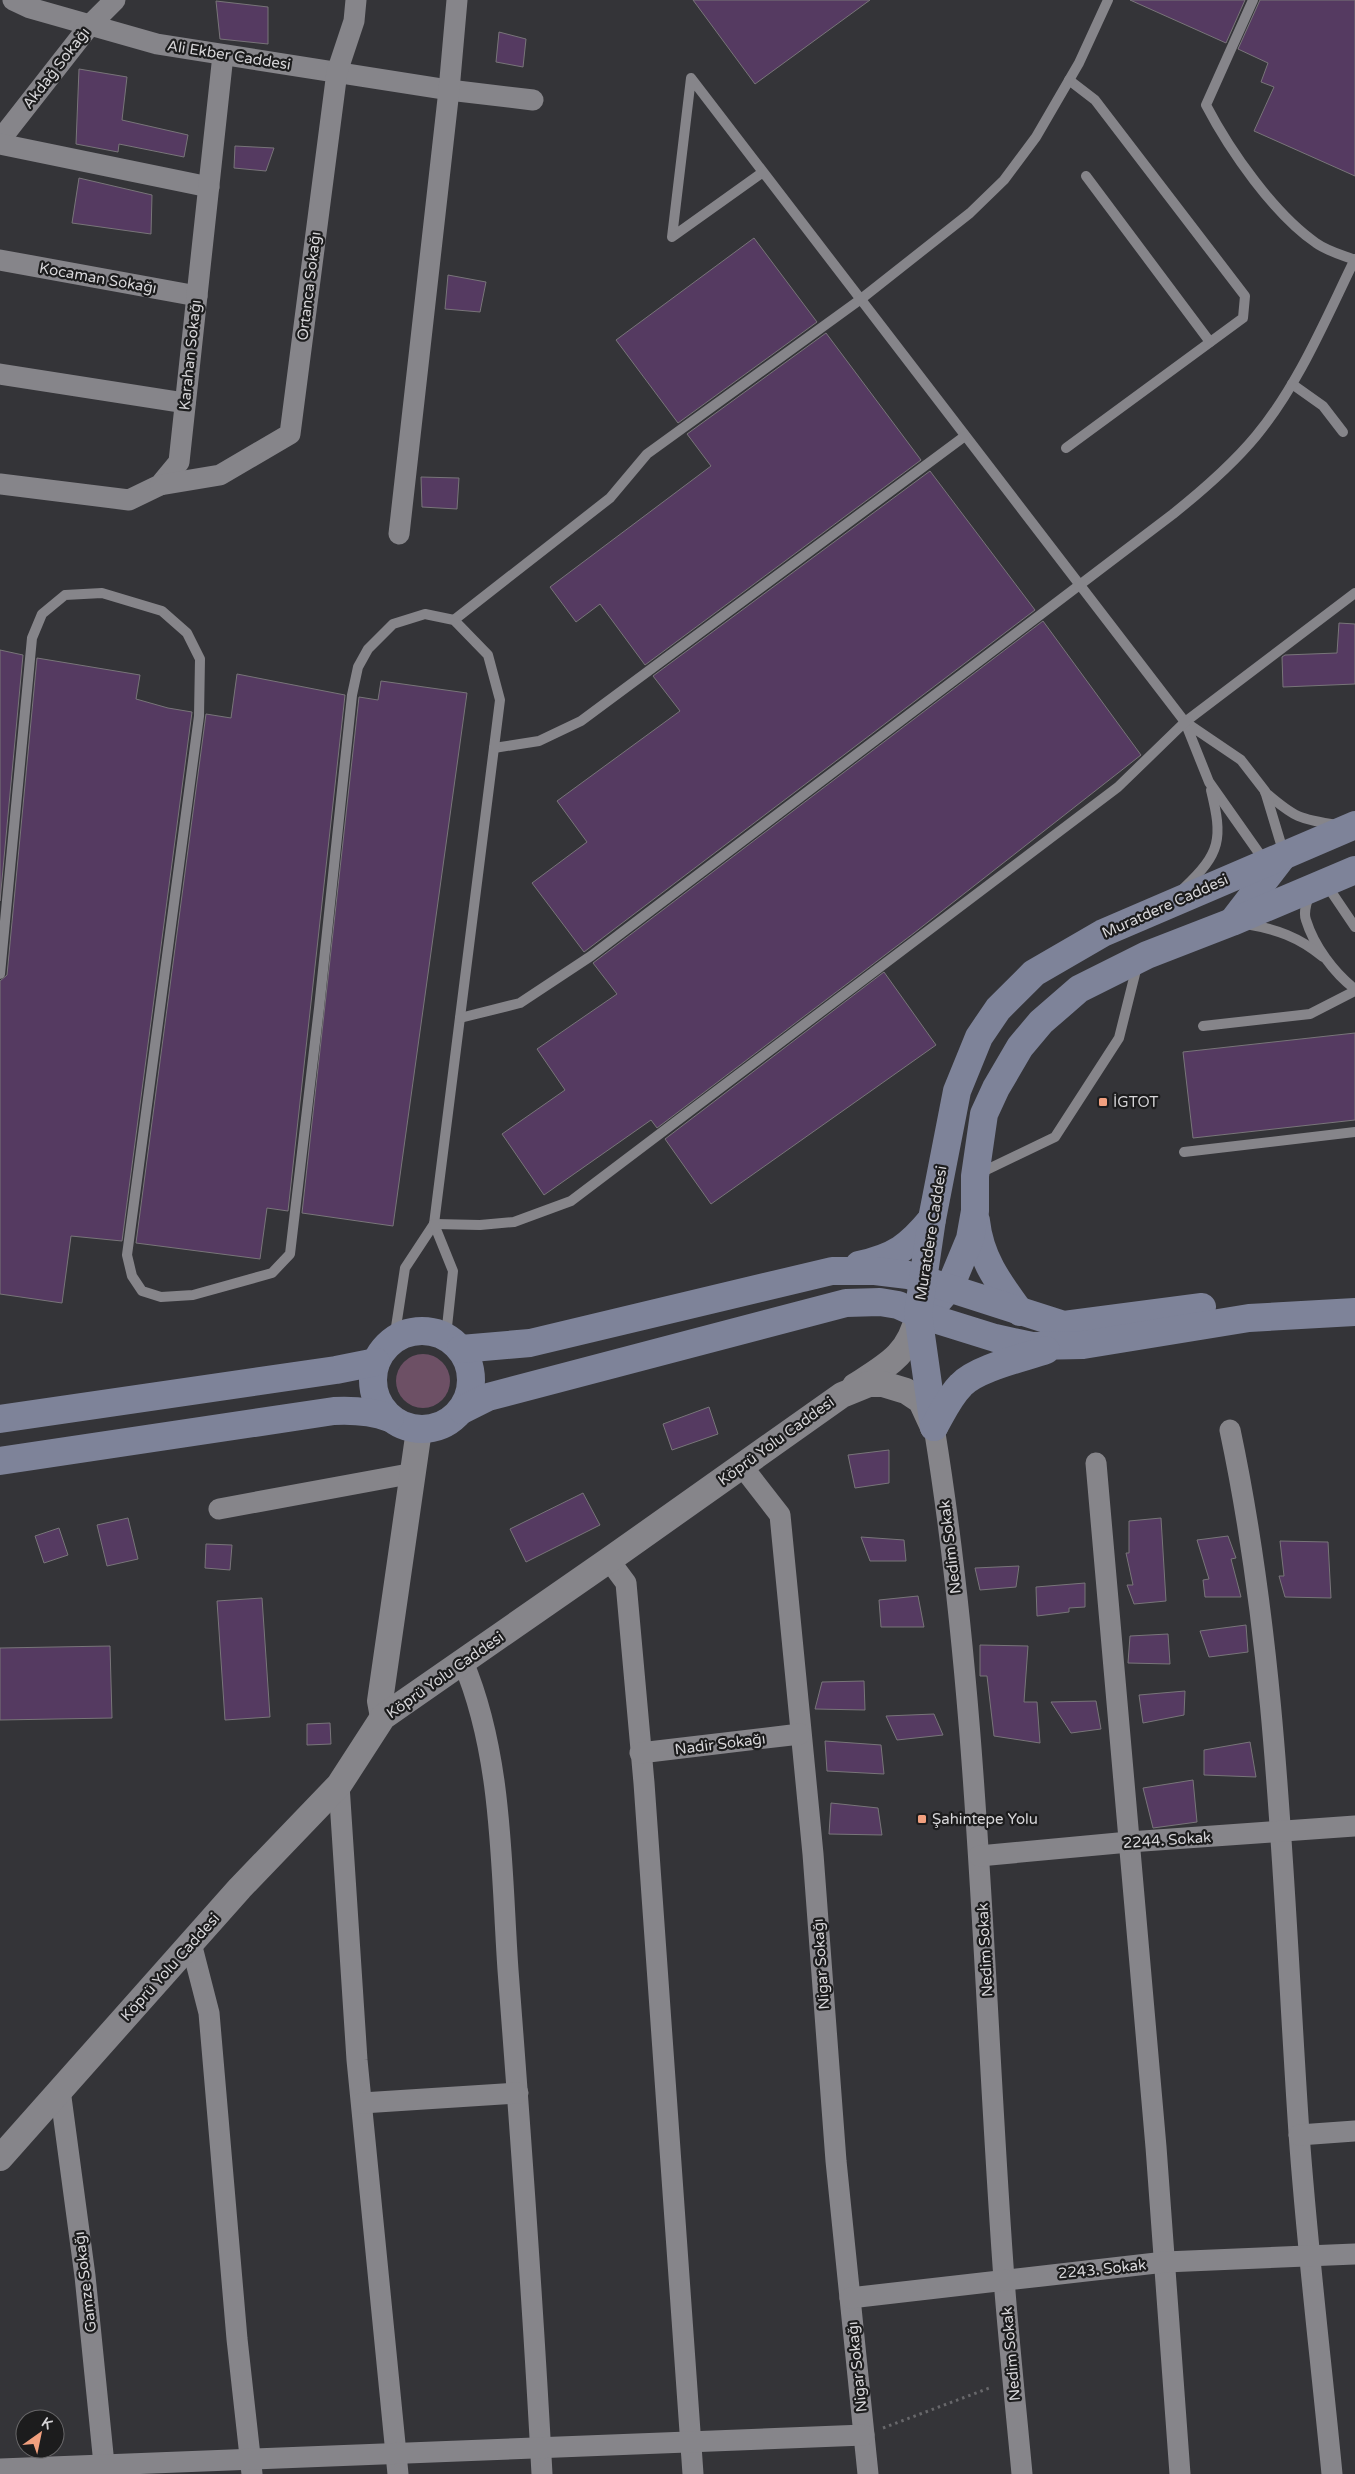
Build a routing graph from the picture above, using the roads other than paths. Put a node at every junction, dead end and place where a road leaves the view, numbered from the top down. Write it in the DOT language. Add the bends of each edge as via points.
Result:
graph roads {
  1 [pos="13,0"];
  2 [pos="115,0"];
  3 [pos="356,0"];
  4 [pos="457,0"];
  5 [pos="1108,0"];
  6 [pos="1253,0"];
  7 [pos="90,25"];
  8 [pos="223,54"];
  9 [pos="337,72"];
  10 [pos="1069,80"];
  11 [pos="450,90"];
  12 [pos="533,100"];
  13 [pos="0,140"];
  14 [pos="0,144"];
  15 [pos="763,172"];
  16 [pos="1086,176"];
  17 [pos="209,187"];
  18 [pos="1355,259"];
  19 [pos="0,260"];
  20 [pos="197,296"];
  21 [pos="860,299"];
  22 [pos="1210,342"];
  23 [pos="0,374"];
  24 [pos="1292,384"];
  25 [pos="185,403"];
  26 [pos="1343,432"];
  27 [pos="966,436"];
  28 [pos="1066,448"];
  29 [pos="0,484"];
  30 [pos="160,485"];
  31 [pos="399,534"];
  32 [pos="1080,584"];
  33 [pos="1355,593"];
  34 [pos="454,620"];
  35 [pos="1186,722"];
  36 [pos="494,748"];
  37 [pos="1209,782"];
  38 [pos="1264,791"];
  39 [pos="1353,826"];
  40 [pos="1275,859"];
  41 [pos="1355,870"];
  42 [pos="1319,885"];
  43 [pos="1167,905"];
  44 [pos="1232,922"];
  45 [pos="1355,926"];
  46 [pos="1139,959"];
  47 [pos="1326,960"];
  48 [pos="0,974"];
  49 [pos="1355,990"];
  50 [pos="460,1018"];
  51 [pos="1203,1026"];
  52 [pos="1355,1132"];
  53 [pos="1184,1152"];
  54 [pos="975,1176"];
  55 [pos="975,1211"];
  56 [pos="932,1219"];
  57 [pos="434,1224"];
  58 [pos="832,1271"];
  59 [pos="923,1279"];
  60 [pos="950,1287"];
  61 [pos="1355,1295"];
  62 [pos="1020,1312"];
  63 [pos="1355,1312"];
  64 [pos="918,1314"];
  65 [pos="394,1340"];
  66 [pos="454,1343"];
  67 [pos="1058,1346"];
  68 [pos="376,1362"];
  69 [pos="832,1401"];
  70 [pos="462,1410"];
  71 [pos="0,1418"];
  72 [pos="390,1418"];
  73 [pos="934,1427"];
  74 [pos="420,1430"];
  75 [pos="1230,1430"];
  76 [pos="0,1461"];
  77 [pos="1096,1463"];
  78 [pos="742,1466"];
  79 [pos="414,1473"];
  80 [pos="219,1509"];
  81 [pos="609,1560"];
  82 [pos="464,1662"];
  83 [pos="383,1717"];
  84 [pos="800,1734"];
  85 [pos="640,1753"];
  86 [pos="339,1784"];
  87 [pos="1355,1826"];
  88 [pos="1282,1832"];
  89 [pos="1129,1842"];
  90 [pos="979,1856"];
  91 [pos="191,1943"];
  92 [pos="60,2090"];
  93 [pos="518,2093"];
  94 [pos="362,2103"];
  95 [pos="1355,2131"];
  96 [pos="1299,2135"];
  97 [pos="0,2158"];
  98 [pos="1355,2254"];
  99 [pos="1311,2255"];
  100 [pos="1164,2262"];
  101 [pos="1004,2280"];
  102 [pos="850,2298"];
  103 [pos="864,2435"];
  104 [pos="690,2442"];
  105 [pos="540,2448"];
  106 [pos="397,2464"];
  107 [pos="251,2466"];
  108 [pos="0,2468"];
  109 [pos="105,2469"];
  110 [pos="542,2474"];
  111 [pos="692,2474"];
  112 [pos="868,2474"];
  113 [pos="1022,2474"];
  114 [pos="1180,2474"];
  115 [pos="1332,2474"];
  1 -- 7 [label="street, Ali Ekber Caddesi"];
  2 -- 7 [label="street, Akdağ Sokağı"];
  3 -- 9 [label="street, Ortanca Sokağı" via="354,21"];
  4 -- 11 [label="street"];
  5 -- 10 [label="lane"];
  6 -- 18 [label="lane" via="1206,105 1219,130 1283,216 1317,244"];
  7 -- 8 [label="street, Ali Ekber Caddesi" via="157,44"];
  7 -- 13 [label="street, Akdağ Sokağı"];
  8 -- 9 [label="street, Ali Ekber Caddesi"];
  8 -- 17 [label="street, Karahan Sokağı"];
  9 -- 11 [label="street, Ali Ekber Caddesi"];
  9 -- 30 [label="street, Ortanca Sokağı" via="290,434 220,475"];
  10 -- 21 [label="lane" via="1036,136 1004,180 970,213"];
  10 -- 22 [label="lane" via="1095,100 1245,296 1244,318"];
  11 -- 12 [label="street, Ali Ekber Caddesi"];
  11 -- 31 [label="street"];
  14 -- 17 [label="street"];
  15 -- 15 [label="lane" via="703,94 691,78 672,237"];
  15 -- 21 [label="lane"];
  16 -- 22 [label="lane"];
  17 -- 20 [label="street, Karahan Sokağı"];
  18 -- 24 [label="lane"];
  19 -- 20 [label="street, Kocaman Sokağı"];
  20 -- 25 [label="street, Karahan Sokağı"];
  21 -- 27 [label="lane"];
  21 -- 34 [label="lane" via="647,454 610,498"];
  22 -- 28 [label="lane"];
  23 -- 25 [label="street"];
  24 -- 26 [label="lane" via="1323,406"];
  24 -- 32 [label="lane" via="1257,435 1216,480"];
  25 -- 30 [label="street, Karahan Sokağı" via="179,462"];
  27 -- 32 [label="lane"];
  27 -- 36 [label="lane" via="581,721 540,742"];
  29 -- 30 [label="street, Karahan Sokağı" via="129,500"];
  32 -- 35 [label="lane"];
  32 -- 50 [label="lane" via="591,956 520,1003"];
  33 -- 35 [label="lane"];
  34 -- 36 [label="lane" via="488,655 500,700"];
  34 -- 48 [label="lane" via="424,614 393,624 368,649 358,667 352,696 290,1254 272,1273 194,1295 162,1297 142,1291 132,1276 127,1255 199,716 200,659 187,633 162,611 102,593 65,595 42,614 32,638"];
  35 -- 37 [label="lane"];
  35 -- 38 [label="lane" via="1242,760"];
  35 -- 57 [label="lane" via="1118,787 571,1201 514,1222 480,1226"];
  36 -- 50 [label="lane"];
  37 -- 40 [label="lane"];
  37 -- 43 [label="lane" via="1218,819 1213,856 1203,871"];
  38 -- 39 [label="lane" via="1287,812 1302,820"];
  38 -- 40 [label="lane"];
  39 -- 40 [label="main road, Muratdere Caddesi"];
  39 -- 42 [label="main road"];
  40 -- 43 [label="main road, Muratdere Caddesi"];
  40 -- 44 [label="main road"];
  41 -- 42 [label="main road, Muratdere Caddesi"];
  42 -- 44 [label="main road, Muratdere Caddesi"];
  42 -- 45 [label="lane"];
  42 -- 47 [label="lane" via="1306,903 1305,919"];
  43 -- 56 [label="main road, Muratdere Caddesi" via="1103,932 1034,973 998,1009 979,1037 957,1091"];
  44 -- 46 [label="main road, Muratdere Caddesi"];
  44 -- 47 [label="lane" via="1288,934"];
  46 -- 54 [label="lane" via="1118,1038 1055,1137"];
  46 -- 54 [label="main road, Muratdere Caddesi" via="1080,990 1041,1022 1020,1048 984,1114"];
  47 -- 49 [label="lane"];
  49 -- 51 [label="lane" via="1310,1014"];
  50 -- 57 [label="lane"];
  52 -- 53 [label="lane"];
  54 -- 55 [label="main road, Muratdere Caddesi"];
  55 -- 60 [label="main road, Muratdere Caddesi" via="970,1239"];
  55 -- 62 [label="main road" via="978,1242 987,1263"];
  56 -- 58 [label="main road" via="914,1241 892,1255"];
  56 -- 59 [label="main road, Muratdere Caddesi"];
  57 -- 65 [label="lane" via="405,1268"];
  57 -- 66 [label="lane" via="453,1271"];
  58 -- 59 [label="main road" via="874,1271"];
  58 -- 66 [label="main road" via="530,1343"];
  59 -- 60 [label="main road"];
  59 -- 64 [label="main road, Muratdere Caddesi"];
  60 -- 62 [label="main road"];
  60 -- 64 [label="main road, Muratdere Caddesi" via="936,1304"];
  61 -- 62 [label="main road" via="1207,1307 1064,1325"];
  63 -- 67 [label="main road" via="1249,1318 1083,1345"];
  64 -- 67 [label="main road" via="994,1338 1032,1346"];
  64 -- 69 [label="street" via="915,1330 902,1351 884,1368"];
  64 -- 70 [label="main road" via="898,1305 880,1302 846,1303 488,1397"];
  64 -- 73 [label="main road"];
  65 -- 66 [label="main road" via="417,1331 434,1332"];
  65 -- 68 [label="main road"];
  66 -- 70 [label="main road" via="469,1364 472,1379"];
  67 -- 73 [label="main road" via="979,1373 962,1383"];
  68 -- 71 [label="main road" via="326,1372"];
  68 -- 72 [label="main road" via="373,1390 379,1405"];
  69 -- 73 [label="street, Köprü Yolu Caddesi" via="869,1384 883,1384 906,1391 921,1401"];
  69 -- 78 [label="street, Köprü Yolu Caddesi"];
  70 -- 74 [label="main road" via="436,1428"];
  72 -- 74 [label="main road"];
  72 -- 76 [label="main road" via="353,1410 334,1411"];
  73 -- 90 [label="street, Nedim Sokak" via="963,1658"];
  74 -- 79 [label="street"];
  75 -- 88 [label="street" via="1265,1645"];
  77 -- 89 [label="street"];
  78 -- 81 [label="street, Köprü Yolu Caddesi"];
  78 -- 84 [label="street, Nigar Sokağı" via="780,1515"];
  79 -- 80 [label="street"];
  79 -- 83 [label="street" via="380,1701"];
  81 -- 82 [label="street, Köprü Yolu Caddesi"];
  81 -- 85 [label="street" via="626,1584"];
  82 -- 83 [label="street, Köprü Yolu Caddesi"];
  82 -- 93 [label="street" via="477,1694 494,1778"];
  83 -- 86 [label="street, Köprü Yolu Caddesi"];
  84 -- 85 [label="street, Nadir Sokağı"];
  84 -- 102 [label="street, Nigar Sokağı"];
  85 -- 104 [label="street"];
  86 -- 91 [label="street, Köprü Yolu Caddesi"];
  86 -- 94 [label="street"];
  87 -- 88 [label="street, 2244. Sokak"];
  88 -- 89 [label="street, 2244. Sokak"];
  88 -- 96 [label="street"];
  89 -- 90 [label="street, 2244. Sokak"];
  89 -- 100 [label="street"];
  90 -- 101 [label="street, Nedim Sokak"];
  91 -- 92 [label="street, Köprü Yolu Caddesi"];
  91 -- 107 [label="street" via="209,2014"];
  92 -- 97 [label="street, Köprü Yolu Caddesi"];
  92 -- 109 [label="street, Gamze Sokağı" via="85,2276"];
  93 -- 94 [label="street"];
  93 -- 105 [label="street"];
  94 -- 106 [label="street"];
  95 -- 96 [label="street"];
  96 -- 99 [label="street"];
  98 -- 99 [label="street, 2243. Sokak"];
  99 -- 100 [label="street, 2243. Sokak"];
  99 -- 115 [label="street"];
  100 -- 101 [label="street, 2243. Sokak"];
  100 -- 114 [label="street"];
  101 -- 102 [label="street, 2243. Sokak"];
  101 -- 113 [label="street, Nedim Sokak"];
  102 -- 103 [label="street, Nigar Sokağı"];
  103 -- 104 [label="street"];
  103 -- 112 [label="street, Nigar Sokağı"];
  104 -- 105 [label="street"];
  104 -- 111 [label="street"];
  105 -- 106 [label="street"];
  105 -- 110 [label="street"];
  106 -- 107 [label="street"];
  107 -- 109 [label="street"];
  108 -- 109 [label="street"];
}
